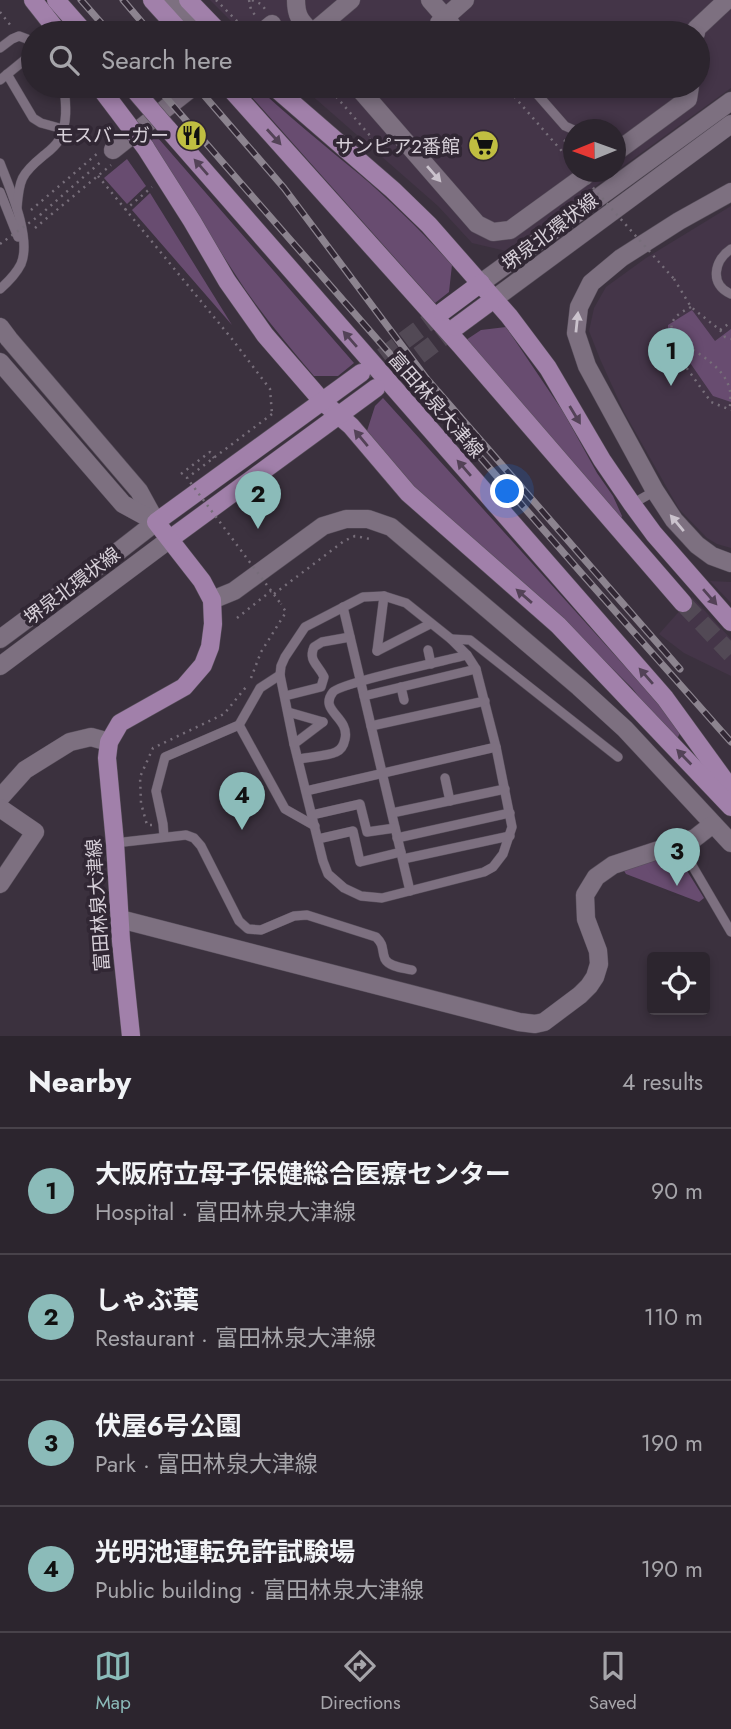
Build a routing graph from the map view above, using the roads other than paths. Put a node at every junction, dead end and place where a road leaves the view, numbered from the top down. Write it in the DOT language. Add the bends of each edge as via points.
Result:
graph roads {
  1 [pos="33,0"];
  2 [pos="42,0"];
  3 [pos="56,0"];
  4 [pos="152,0"];
  5 [pos="169,0"];
  6 [pos="188,0"];
  7 [pos="296,0"];
  8 [pos="351,0"];
  9 [pos="430,0"];
  10 [pos="464,0"];
  11 [pos="727,0"];
  12 [pos="50,21"];
  13 [pos="59,21"];
  14 [pos="74,21"];
  15 [pos="178,21"];
  16 [pos="181,21"];
  17 [pos="208,21"];
  18 [pos="301,21"];
  19 [pos="326,21"];
  20 [pos="705,21"];
  21 [pos="21,37"];
  22 [pos="0,48"];
  23 [pos="21,63"];
  24 [pos="3,77"];
  25 [pos="65,98"];
  26 [pos="105,98"];
  27 [pos="141,98"];
  28 [pos="179,98"];
  29 [pos="239,98"];
  30 [pos="287,98"];
  31 [pos="367,98"];
  32 [pos="540,98"];
  33 [pos="688,98"];
  34 [pos="731,101"];
  35 [pos="563,124"];
  36 [pos="731,124"];
  37 [pos="63,129"];
  38 [pos="626,144"];
  39 [pos="113,150"];
  40 [pos="0,163"];
  41 [pos="576,182"];
  42 [pos="0,192"];
  43 [pos="731,192"];
  44 [pos="17,208"];
  45 [pos="731,249"];
  46 [pos="22,263"];
  47 [pos="481,283"];
  48 [pos="0,289"];
  49 [pos="731,294"];
  50 [pos="494,299"];
  51 [pos="442,312"];
  52 [pos="0,327"];
  53 [pos="456,327"];
  54 [pos="0,362"];
  55 [pos="362,373"];
  56 [pos="376,388"];
  57 [pos="323,402"];
  58 [pos="340,415"];
  59 [pos="655,491"];
  60 [pos="632,504"];
  61 [pos="156,522"];
  62 [pos="170,539"];
  63 [pos="731,563"];
  64 [pos="384,596"];
  65 [pos="212,600"];
  66 [pos="683,603"];
  67 [pos="343,607"];
  68 [pos="731,622"];
  69 [pos="430,624"];
  70 [pos="350,637"];
  71 [pos="0,639"];
  72 [pos="451,639"];
  73 [pos="428,650"];
  74 [pos="467,655"];
  75 [pos="431,664"];
  76 [pos="0,666"];
  77 [pos="476,669"];
  78 [pos="280,675"];
  79 [pos="361,681"];
  80 [pos="401,687"];
  81 [pos="285,696"];
  82 [pos="364,696"];
  83 [pos="404,700"];
  84 [pos="485,701"];
  85 [pos="288,712"];
  86 [pos="239,725"];
  87 [pos="371,726"];
  88 [pos="109,741"];
  89 [pos="295,744"];
  90 [pos="496,747"];
  91 [pos="618,757"];
  92 [pos="299,759"];
  93 [pos="383,774"];
  94 [pos="444,778"];
  95 [pos="505,789"];
  96 [pos="731,789"];
  97 [pos="306,791"];
  98 [pos="0,798"];
  99 [pos="450,801"];
  100 [pos="731,807"];
  101 [pos="0,808"];
  102 [pos="392,813"];
  103 [pos="510,813"];
  104 [pos="312,815"];
  105 [pos="713,824"];
  106 [pos="316,826"];
  107 [pos="394,828"];
  108 [pos="510,836"];
  109 [pos="164,837"];
  110 [pos="397,838"];
  111 [pos="318,839"];
  112 [pos="115,843"];
  113 [pos="679,843"];
  114 [pos="731,843"];
  115 [pos="402,855"];
  116 [pos="4,890"];
  117 [pos="410,891"];
  118 [pos="120,919"];
  119 [pos="731,932"];
  120 [pos="412,970"];
  121 [pos="535,1030"];
  122 [pos="131,1036"];
  1 -- 12 [label="main road"];
  2 -- 13 [label="street"];
  3 -- 14 [label="main road"];
  4 -- 15 [label="main road"];
  5 -- 16 [label="street"];
  6 -- 17 [label="main road"];
  7 -- 18 [label="street"];
  8 -- 19 [label="street"];
  9 -- 10 [label="street" via="445,21"];
  11 -- 20 [label="street"];
  21 -- 22 [label="lane"];
  23 -- 24 [label="lane"];
  24 -- 37 [label="lane" via="33,118"];
  25 -- 37 [label="lane"];
  26 -- 57 [label="main road, bridge" via="145,147 257,324"];
  96 -- 27 [label="main road, 富田林泉大津線, one-way, bridge" via="665,698"];
  28 -- 39 [label="street"];
  29 -- 66 [label="main road, one-way"];
  30 -- 47 [label="main road" via="393,190"];
  31 -- 41 [label="street, one-way" via="477,224 493,232 510,230"];
  32 -- 35 [label="lane"];
  33 -- 38 [label="street"];
  34 -- 47 [label="street, 堺泉北環状線"];
  36 -- 50 [label="street, 堺泉北環状線"];
  37 -- 44 [label="lane" via="58,143 28,168 19,186"];
  40 -- 44 [label="lane"];
  42 -- 46 [label="lane" via="19,240"];
  59 -- 43 [label="street, one-way" via="587,366 576,333 579,307 591,283 621,258"];
  44 -- 46 [label="lane"];
  45 -- 49 [label="lane" via="717,265 717,279"];
  46 -- 48 [label="lane"];
  47 -- 50 [label="main road"];
  47 -- 51 [label="main road"];
  50 -- 53 [label="main road"];
  50 -- 60 [label="main road, one-way" via="548,369"];
  52 -- 61 [label="street" via="139,491"];
  54 -- 61 [label="street" via="123,505"];
  55 -- 57 [label="main road, 富田林泉大津線"];
  56 -- 58 [label="main road, 富田林泉大津線"];
  57 -- 58 [label="main road"];
  57 -- 61 [label="main road, 富田林泉大津線"];
  58 -- 62 [label="main road, 富田林泉大津線"];
  100 -- 58 [label="main road, one-way" via="558,625 408,493"];
  59 -- 60 [label="lane"];
  63 -- 59 [label="street, one-way" via="697,545"];
  60 -- 68 [label="main road, one-way"];
  61 -- 62 [label="main road"];
  61 -- 71 [label="street, 堺泉北環状線"];
  62 -- 65 [label="main road"];
  62 -- 76 [label="street, 堺泉北環状線"];
  64 -- 67 [label="lane" via="363,597"];
  64 -- 69 [label="lane" via="406,603"];
  64 -- 69 [label="lane" via="377,651"];
  65 -- 88 [label="main road" via="211,646 202,665 184,687 120,723"];
  65 -- 105 [label="street" via="234,591 323,526 368,519 391,527 625,729"];
  67 -- 70 [label="lane"];
  67 -- 78 [label="lane" via="305,627 285,657"];
  69 -- 72 [label="lane"];
  70 -- 79 [label="lane"];
  70 -- 81 [label="lane" via="314,647 312,660 324,677 321,687"];
  72 -- 74 [label="lane"];
  72 -- 91 [label="lane" via="470,640"];
  73 -- 75 [label="lane"];
  74 -- 75 [label="lane"];
  74 -- 77 [label="lane"];
  75 -- 79 [label="lane"];
  77 -- 80 [label="lane"];
  77 -- 84 [label="lane"];
  78 -- 81 [label="lane"];
  78 -- 86 [label="lane" via="260,688"];
  79 -- 82 [label="lane"];
  79 -- 92 [label="lane" via="333,691 329,700 346,729 342,747"];
  80 -- 82 [label="lane"];
  80 -- 83 [label="lane"];
  81 -- 85 [label="lane"];
  82 -- 87 [label="lane"];
  84 -- 87 [label="lane"];
  84 -- 90 [label="lane"];
  85 -- 89 [label="lane"];
  85 -- 89 [label="lane" via="323,722"];
  86 -- 106 [label="lane" via="285,809"];
  86 -- 109 [label="lane" via="164,757 156,791"];
  87 -- 93 [label="lane"];
  88 -- 98 [label="street" via="91,737 71,742 25,770"];
  88 -- 112 [label="main road, 富田林泉大津線"];
  89 -- 92 [label="lane"];
  90 -- 93 [label="lane"];
  90 -- 95 [label="lane"];
  92 -- 97 [label="lane"];
  93 -- 97 [label="lane"];
  93 -- 102 [label="lane"];
  94 -- 99 [label="lane"];
  95 -- 99 [label="lane"];
  95 -- 103 [label="lane"];
  97 -- 104 [label="lane"];
  99 -- 102 [label="lane"];
  101 -- 116 [label="street" via="35,832"];
  102 -- 107 [label="lane"];
  103 -- 108 [label="lane"];
  103 -- 110 [label="lane"];
  104 -- 106 [label="lane"];
  104 -- 107 [label="lane" via="360,804 367,832"];
  105 -- 113 [label="street"];
  105 -- 114 [label="street"];
  106 -- 111 [label="lane"];
  107 -- 110 [label="lane"];
  108 -- 115 [label="lane"];
  108 -- 117 [label="lane" via="503,854 484,872"];
  109 -- 112 [label="lane"];
  109 -- 120 [label="lane" via="194,838 239,921 248,929 261,930 307,915 376,937 388,962"];
  110 -- 115 [label="lane"];
  111 -- 115 [label="lane" via="353,831 360,862"];
  111 -- 117 [label="lane" via="328,874 344,888 382,898"];
  112 -- 118 [label="main road, 富田林泉大津線"];
  113 -- 119 [label="lane"];
  113 -- 121 [label="street" via="613,865 596,877 585,895 586,919 598,951 595,977 580,995"];
  115 -- 117 [label="lane"];
  118 -- 121 [label="street" via="519,1022"];
  118 -- 122 [label="main road, 富田林泉大津線"];
}
